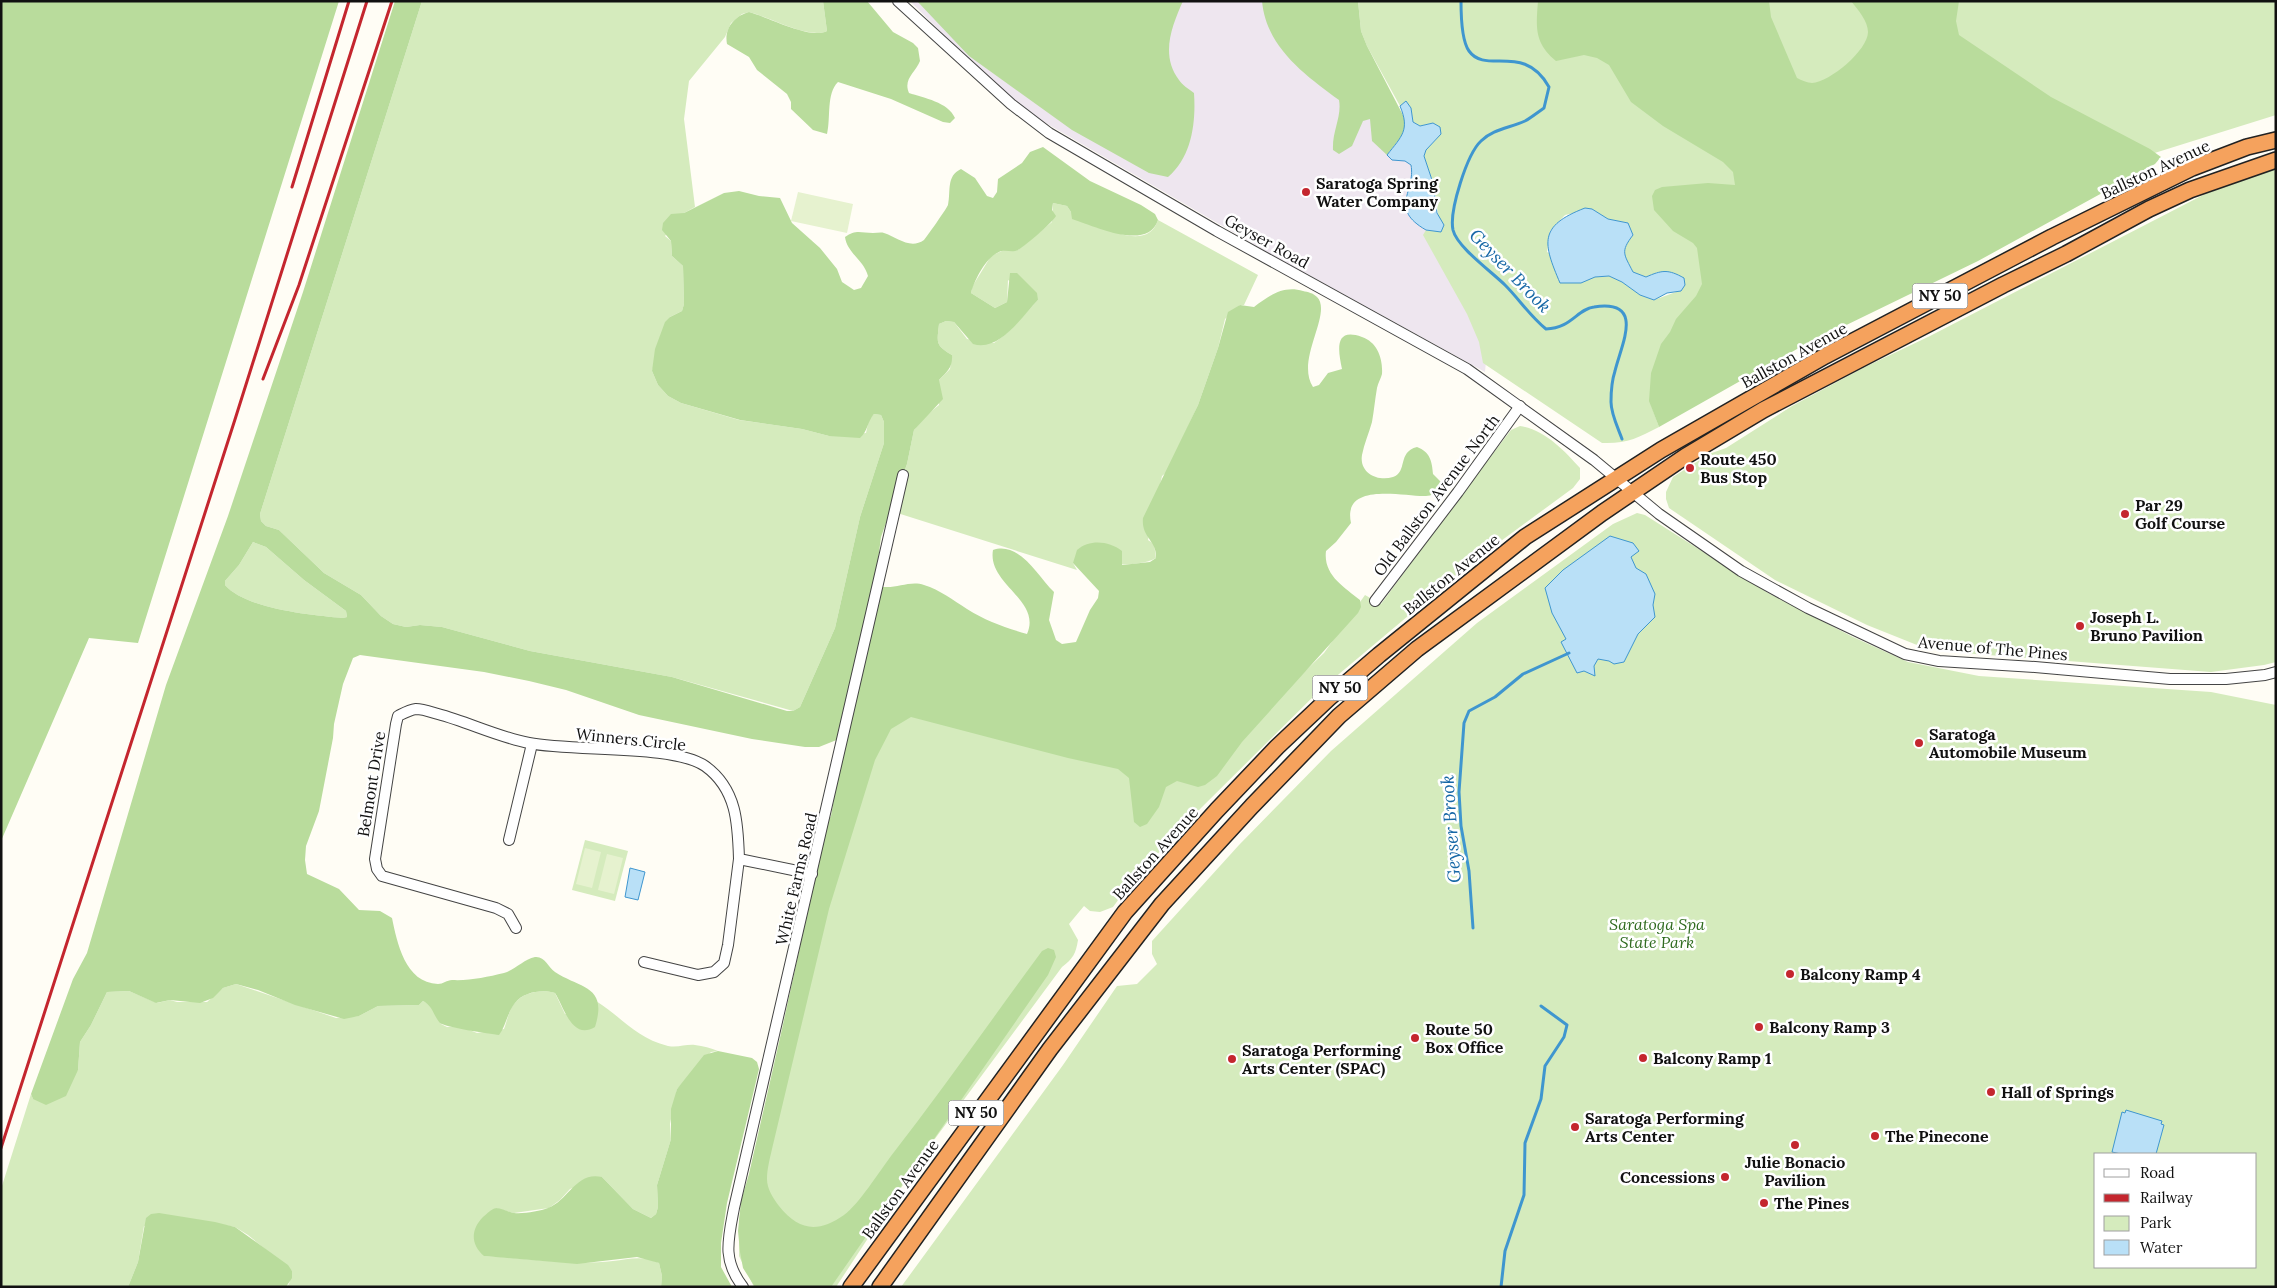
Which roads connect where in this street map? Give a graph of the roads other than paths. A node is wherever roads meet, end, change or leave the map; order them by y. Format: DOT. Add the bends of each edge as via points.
graph roads {
  1 [pos="898,1"];
  2 [pos="2276,140"];
  3 [pos="2276,160"];
  4 [pos="1520,406"];
  5 [pos="903,474"];
  6 [pos="1617,479"];
  7 [pos="1632,492"];
  8 [pos="1375,601"];
  9 [pos="2276,672"];
  10 [pos="409,710"];
  11 [pos="532,744"];
  12 [pos="509,840"];
  13 [pos="738,859"];
  14 [pos="812,874"];
  15 [pos="516,928"];
  16 [pos="644,962"];
  17 [pos="743,1287"];
  18 [pos="851,1287"];
  19 [pos="880,1287"];
  1 -- 4 [label="street, Geyser Road" via="1011,104 1048,133 1466,370"];
  2 -- 6 [label="highway, Ballston Avenue / NY 50" via="2192,168 2052,237 1825,356 1660,450"];
  3 -- 7 [label="highway, Ballston Avenue / NY 50" via="2190,190 2111,228 1763,410"];
  4 -- 6 [label="street, Geyser Road"];
  4 -- 8 [label="street, Old Ballston Avenue North"];
  5 -- 14 [label="street, White Farms Road"];
  6 -- 7 [label="street, Geyser Road"];
  6 -- 18 [label="highway, Ballston Avenue / NY 50" via="1524,537 1379,655 1277,747 1217,810 1125,912"];
  7 -- 9 [label="street, Avenue of The Pines" via="1741,571 1808,608 1905,654 1939,661 2170,679 2226,679"];
  7 -- 19 [label="highway, Ballston Avenue / NY 50" via="1417,649 1339,716 1252,806 1162,904 1050,1049"];
  10 -- 11 [label="street, Winners Circle" via="418,709 460,720"];
  10 -- 15 [label="street, Belmont Drive" via="398,716 396,724 375,859 378,869 382,876 496,908 508,914"];
  11 -- 12 [label="street"];
  11 -- 13 [label="street, Winners Circle" via="672,755 696,761 726,789 732,801"];
  13 -- 14 [label="street"];
  13 -- 16 [label="street, Winners Circle" via="724,963 714,972 698,975"];
  14 -- 17 [label="street, White Farms Road" via="730,1230 728,1249 733,1273"];
}
